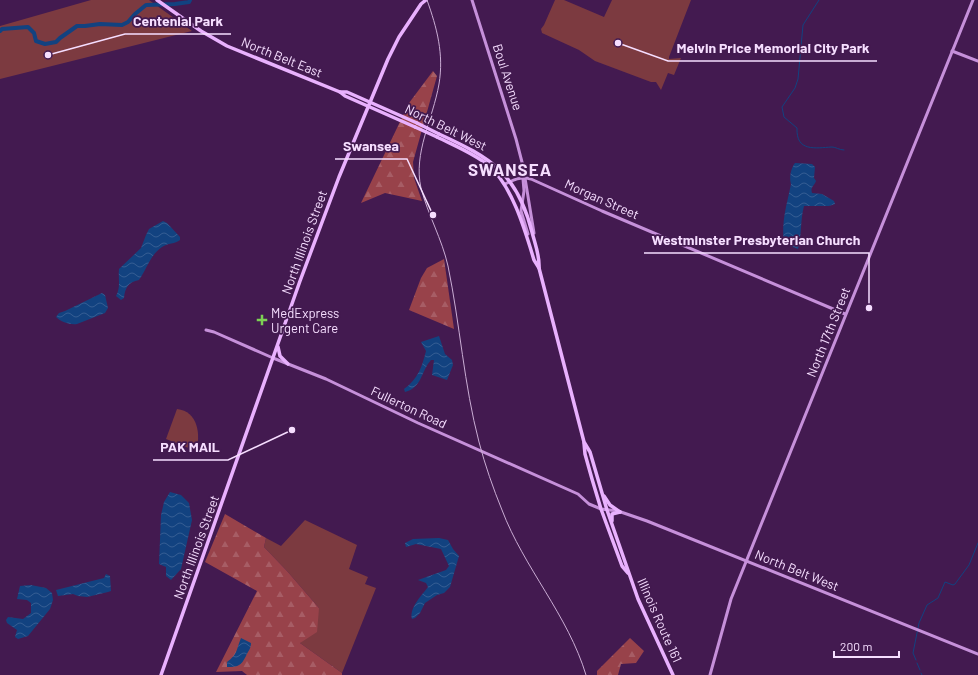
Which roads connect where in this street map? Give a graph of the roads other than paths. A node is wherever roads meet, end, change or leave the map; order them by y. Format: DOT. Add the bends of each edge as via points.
graph roads {
  1 [pos="157,0"];
  2 [pos="426,0"];
  3 [pos="472,0"];
  4 [pos="973,0"];
  5 [pos="421,2"];
  6 [pos="952,51"];
  7 [pos="978,62"];
  8 [pos="369,104"];
  9 [pos="438,136"];
  10 [pos="524,177"];
  11 [pos="534,180"];
  12 [pos="510,182"];
  13 [pos="505,184"];
  14 [pos="526,185"];
  15 [pos="522,202"];
  16 [pos="534,239"];
  17 [pos="529,245"];
  18 [pos="539,268"];
  19 [pos="846,314"];
  20 [pos="206,330"];
  21 [pos="278,344"];
  22 [pos="273,358"];
  23 [pos="288,364"];
  24 [pos="584,442"];
  25 [pos="601,492"];
  26 [pos="601,509"];
  27 [pos="607,510"];
  28 [pos="620,512"];
  29 [pos="612,526"];
  30 [pos="747,561"];
  31 [pos="629,574"];
  32 [pos="978,654"];
  33 [pos="161,675"];
  34 [pos="673,675"];
  35 [pos="710,675"];
  1 -- 8 [label="main road, North Belt East" via="227,46"];
  2 -- 5 [label="main road, North Illinois Street"];
  3 -- 10 [label="street, Boul Avenue" via="514,128"];
  4 -- 6 [label="street, North 17th Street"];
  5 -- 8 [label="main road, North Illinois Street" via="394,46"];
  6 -- 7 [label="street"];
  6 -- 19 [label="street, North 17th Street"];
  8 -- 9 [label="main road, North Belt West, bridge"];
  8 -- 21 [label="main road, North Illinois Street" via="327,207"];
  9 -- 12 [label="main road, North Belt West" via="469,147 482,155"];
  9 -- 13 [label="main road, North Belt West" via="480,158"];
  10 -- 11 [label="street, Morgan Street"];
  10 -- 12 [label="street"];
  10 -- 14 [label="street, Boul Avenue"];
  10 -- 15 [label="street, Boul Avenue"];
  11 -- 14 [label="street"];
  11 -- 19 [label="street, Morgan Street"];
  12 -- 13 [label="street"];
  12 -- 15 [label="main road, North Belt West"];
  13 -- 17 [label="main road, North Belt West"];
  14 -- 16 [label="street, Boul Avenue"];
  15 -- 16 [label="main road, North Belt West"];
  15 -- 17 [label="street, Boul Avenue" via="520,211 530,240"];
  16 -- 18 [label="main road, North Belt West"];
  17 -- 18 [label="main road, North Belt West"];
  18 -- 24 [label="main road, North Belt West"];
  19 -- 30 [label="street, North 17th Street"];
  20 -- 22 [label="street, Fullerton Road"];
  21 -- 22 [label="main road, North Illinois Street"];
  21 -- 23 [label="main road" via="280,356"];
  22 -- 23 [label="street, Fullerton Road"];
  22 -- 33 [label="main road, North Illinois Street"];
  23 -- 26 [label="street, Fullerton Road" via="578,494 589,504"];
  24 -- 25 [label="main road, North Belt West" via="590,452"];
  24 -- 26 [label="main road, North Belt West"];
  25 -- 27 [label="main road, North Belt West"];
  25 -- 28 [label="main road" via="610,505"];
  26 -- 27 [label="street, North Belt West"];
  26 -- 31 [label="main road, Illinois Route 161" via="622,566"];
  27 -- 28 [label="street, North Belt West"];
  27 -- 29 [label="main road, Illinois Route 161"];
  28 -- 29 [label="main road" via="611,516"];
  28 -- 30 [label="street, North Belt West"];
  29 -- 31 [label="main road, Illinois Route 161"];
  30 -- 32 [label="street, North Belt West"];
  30 -- 35 [label="street, North 17th Street" via="731,599"];
  31 -- 34 [label="main road, Illinois Route 161"];
}
